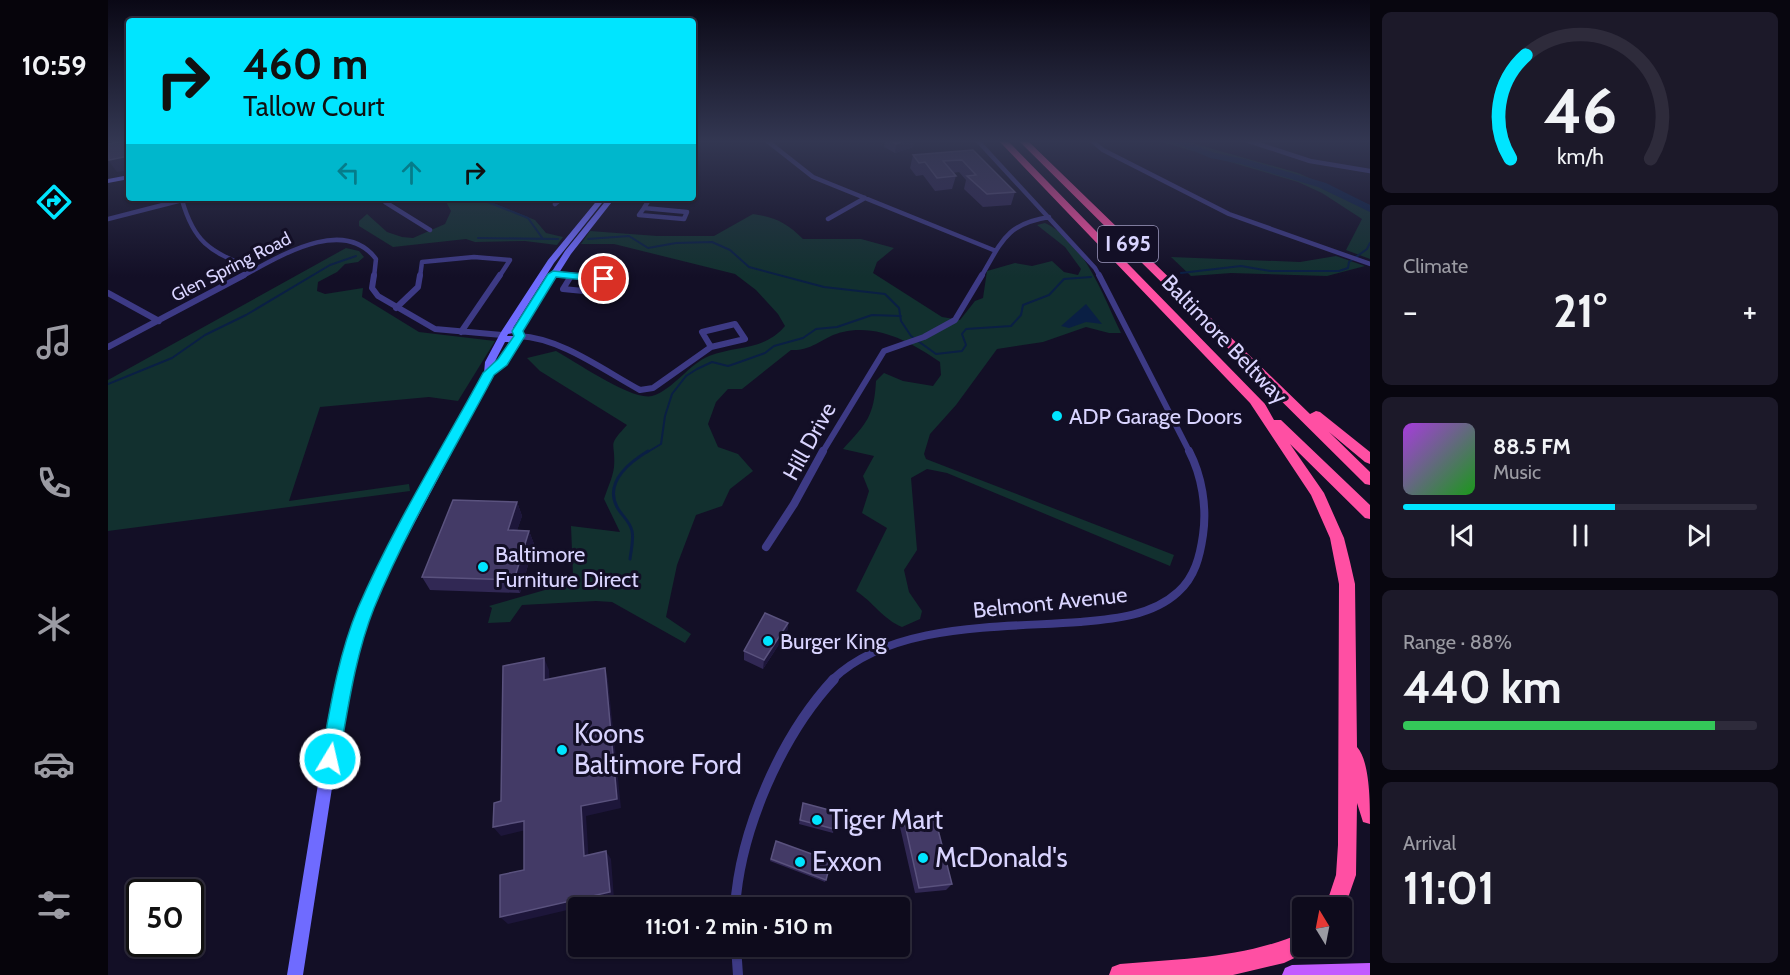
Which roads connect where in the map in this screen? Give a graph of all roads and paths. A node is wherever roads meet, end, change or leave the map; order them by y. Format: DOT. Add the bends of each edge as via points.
graph roads {
  1 [pos="834,186"];
  2 [pos="1020,186"];
  3 [pos="1046,186"];
  4 [pos="1069,186"];
  5 [pos="1173,186"];
  6 [pos="865,198"];
  7 [pos="178,201"];
  8 [pos="182,201"];
  9 [pos="385,201"];
  10 [pos="558,201"];
  11 [pos="600,201"];
  12 [pos="610,201"];
  13 [pos="648,201"];
  14 [pos="555,204"];
  15 [pos="643,208"];
  16 [pos="1049,217"];
  17 [pos="108,219"];
  18 [pos="828,219"];
  19 [pos="430,230"];
  20 [pos="996,250"];
  21 [pos="1370,264"];
  22 [pos="254,270"];
  23 [pos="553,274"];
  24 [pos="571,276"];
  25 [pos="108,292"];
  26 [pos="396,308"];
  27 [pos="159,321"];
  28 [pos="461,332"];
  29 [pos="504,335"];
  30 [pos="517,335"];
  31 [pos="108,347"];
  32 [pos="711,347"];
  33 [pos="1234,347"];
  34 [pos="489,373"];
  35 [pos="1256,403"];
  36 [pos="1370,459"];
  37 [pos="1370,480"];
  38 [pos="1370,514"];
  39 [pos="766,547"];
  40 [pos="1348,735"];
  41 [pos="1370,815"];
  42 [pos="736,897"];
  43 [pos="1339,897"];
  44 [pos="1292,950"];
  45 [pos="737,957"];
  46 [pos="1370,973"];
  47 [pos="295,975"];
  48 [pos="738,975"];
  49 [pos="1119,975"];
  50 [pos="1292,975"];
  1 -- 6 [label="street"];
  2 -- 16 [label="street, Belmont Avenue"];
  3 -- 35 [label="highway, Baltimore Beltway / I 695"];
  4 -- 33 [label="highway, Baltimore Beltway / I 695"];
  5 -- 21 [label="street" via="1229,214"];
  6 -- 18 [label="street"];
  6 -- 20 [label="street"];
  7 -- 17 [label="street"];
  8 -- 22 [label="street" via="195,233"];
  9 -- 19 [label="street"];
  10 -- 14 [label="street"];
  11 -- 29 [label="main road" via="562,246"];
  12 -- 23 [label="main road"];
  13 -- 15 [label="street"];
  15 -- 15 [label="street" via="639,215 684,219 687,212"];
  16 -- 20 [label="street" via="1017,224"];
  16 -- 42 [label="street, Belmont Avenue" via="1084,254 1104,283 1196,462 1205,510 1203,543 1193,577 1169,601 1138,614 940,634 889,645 846,668 813,703 757,808 738,871"];
  20 -- 39 [label="street, Hill Drive" via="955,320 884,351"];
  22 -- 26 [label="street, Glen Spring Road" via="311,244 354,243 373,254 376,264 372,288"];
  22 -- 27 [label="street, Glen Spring Road"];
  23 -- 24 [label="street"];
  23 -- 30 [label="main road"];
  24 -- 24 [label="street" via="611,279 621,280 614,294 563,289"];
  25 -- 27 [label="street"];
  26 -- 28 [label="street, Glen Spring Road" via="435,329"];
  26 -- 28 [label="street" via="418,287 422,262 474,257 510,260"];
  27 -- 31 [label="street, Glen Spring Road"];
  28 -- 29 [label="street, Glen Spring Road"];
  29 -- 30 [label="main road"];
  29 -- 34 [label="main road" via="489,362"];
  30 -- 32 [label="street" via="537,337 560,347 640,390 653,388"];
  30 -- 34 [label="main road" via="502,362"];
  32 -- 32 [label="street" via="723,344 745,339 735,324 702,332"];
  33 -- 36 [label="highway"];
  33 -- 37 [label="highway, Baltimore Beltway / I 695"];
  34 -- 47 [label="main road" via="386,566 355,640 336,717"];
  35 -- 38 [label="highway, Baltimore Beltway / I 695"];
  35 -- 40 [label="highway" via="1317,493 1337,537 1347,584"];
  40 -- 41 [label="highway"];
  40 -- 43 [label="highway" via="1346,875"];
  44 -- 49 [label="highway" via="1259,960"];
  45 -- 48 [label="street"];
  46 -- 50 [label="main road"];
}
